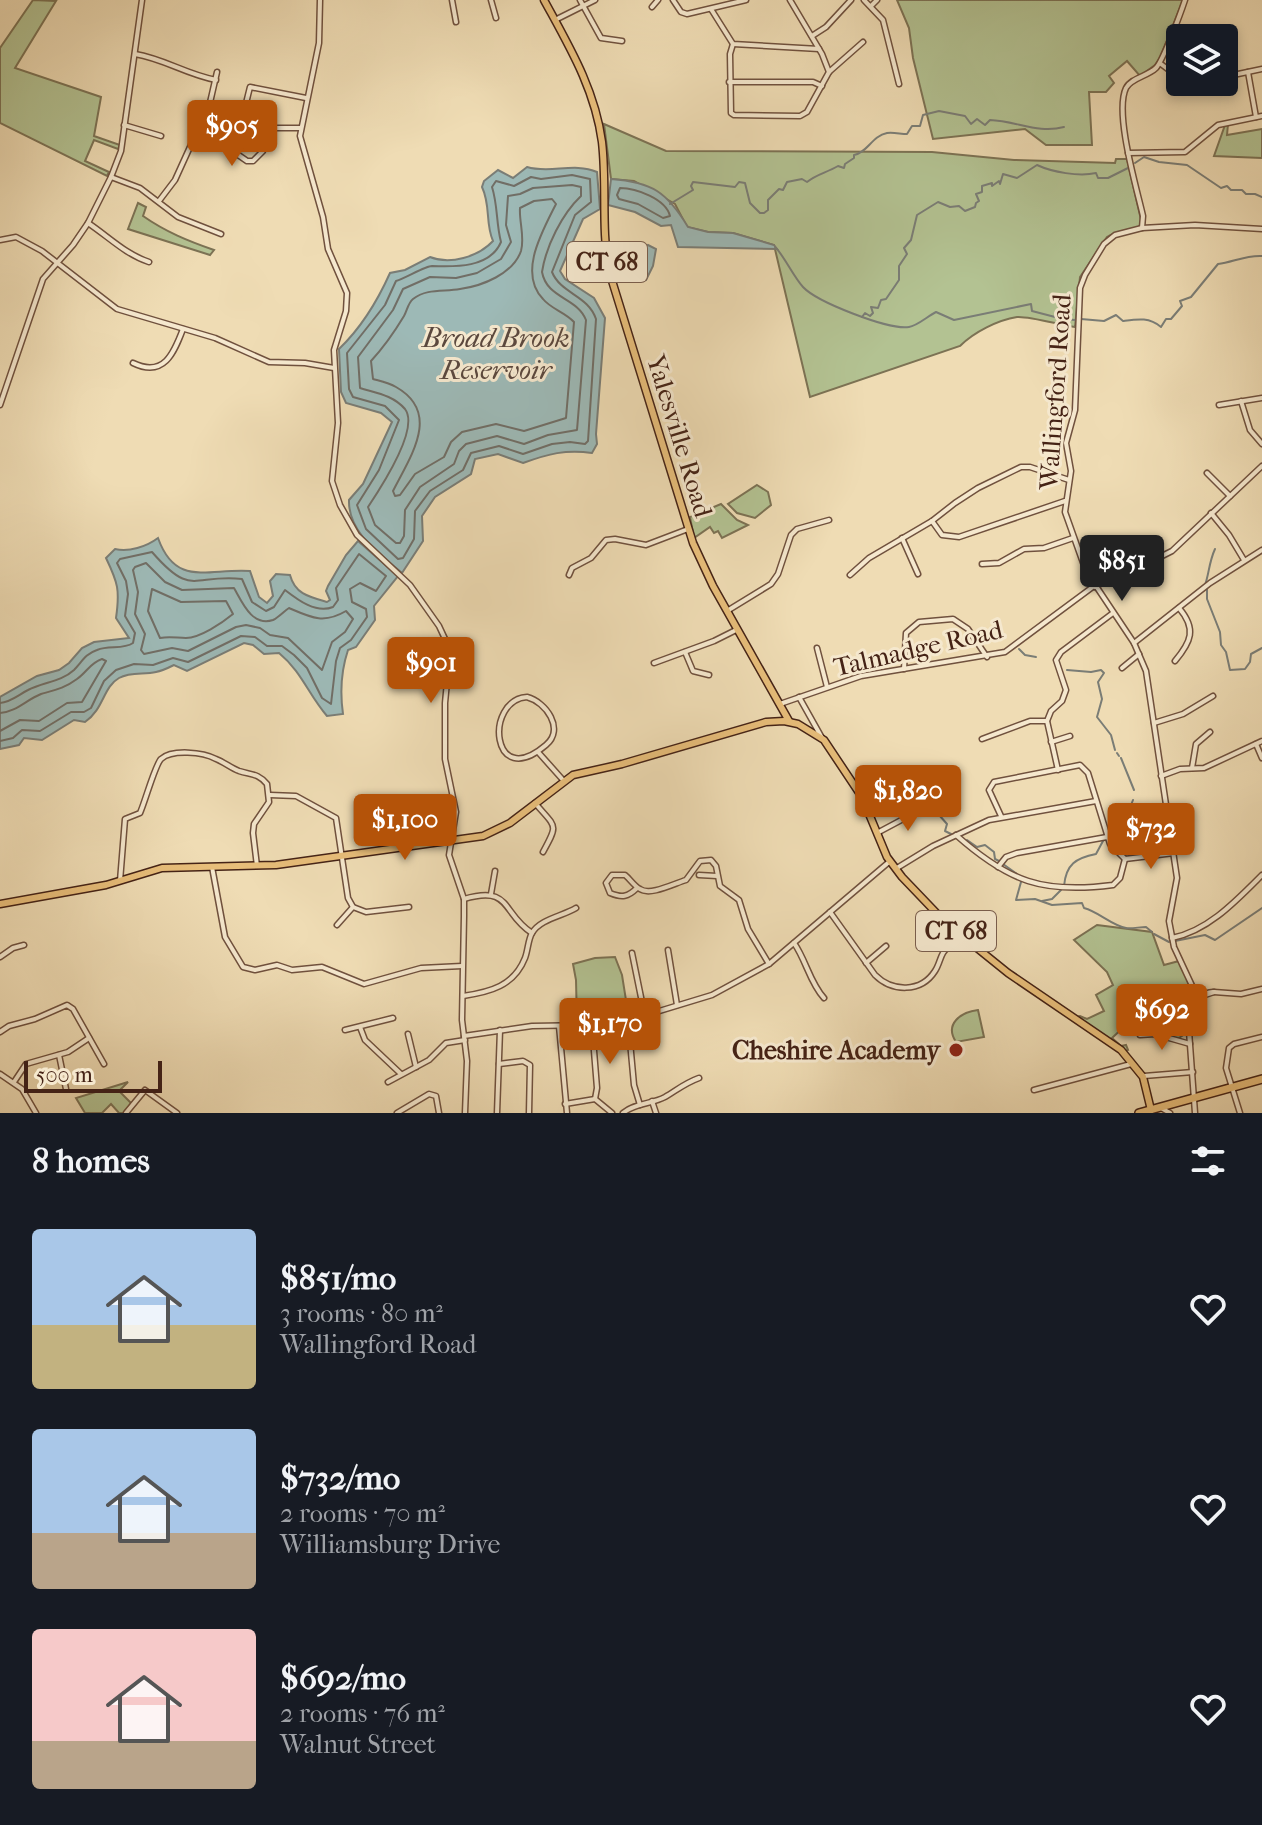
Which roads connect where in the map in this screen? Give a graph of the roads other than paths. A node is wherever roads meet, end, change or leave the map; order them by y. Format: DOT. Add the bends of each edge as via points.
graph roads {
  1 [pos="142,0"];
  2 [pos="320,0"];
  3 [pos="452,0"];
  4 [pos="491,0"];
  5 [pos="544,0"];
  6 [pos="580,0"];
  7 [pos="595,0"];
  8 [pos="658,0"];
  9 [pos="673,0"];
  10 [pos="746,0"];
  11 [pos="790,0"];
  12 [pos="851,0"];
  13 [pos="864,0"];
  14 [pos="877,0"];
  15 [pos="1185,0"];
  16 [pos="583,6"];
  17 [pos="871,6"];
  18 [pos="652,7"];
  19 [pos="711,9"];
  20 [pos="496,18"];
  21 [pos="555,20"];
  22 [pos="456,22"];
  23 [pos="812,36"];
  24 [pos="622,41"];
  25 [pos="863,42"];
  26 [pos="733,44"];
  27 [pos="819,49"];
  28 [pos="134,54"];
  29 [pos="1160,63"];
  30 [pos="1166,67"];
  31 [pos="1262,69"];
  32 [pos="217,72"];
  33 [pos="829,72"];
  34 [pos="1248,72"];
  35 [pos="1238,74"];
  36 [pos="216,80"];
  37 [pos="729,82"];
  38 [pos="899,84"];
  39 [pos="822,86"];
  40 [pos="306,98"];
  41 [pos="1259,116"];
  42 [pos="124,125"];
  43 [pos="300,128"];
  44 [pos="161,136"];
  45 [pos="1128,153"];
  46 [pos="111,177"];
  47 [pos="159,201"];
  48 [pos="88,223"];
  49 [pos="1142,228"];
  50 [pos="1262,229"];
  51 [pos="221,234"];
  52 [pos="0,240"];
  53 [pos="58,262"];
  54 [pos="149,262"];
  55 [pos="183,329"];
  56 [pos="133,363"];
  57 [pos="334,368"];
  58 [pos="1262,398"];
  59 [pos="1241,401"];
  60 [pos="0,405"];
  61 [pos="1219,405"];
  62 [pos="1262,444"];
  63 [pos="1262,466"];
  64 [pos="1207,473"];
  65 [pos="1070,480"];
  66 [pos="1230,496"];
  67 [pos="1065,501"];
  68 [pos="1211,513"];
  69 [pos="829,520"];
  70 [pos="932,521"];
  71 [pos="688,529"];
  72 [pos="902,538"];
  73 [pos="1073,538"];
  74 [pos="1262,550"];
  75 [pos="1244,560"];
  76 [pos="982,564"];
  77 [pos="918,574"];
  78 [pos="569,575"];
  79 [pos="850,575"];
  80 [pos="1094,586"];
  81 [pos="1179,608"];
  82 [pos="727,611"];
  83 [pos="1113,613"];
  84 [pos="737,629"];
  85 [pos="1134,643"];
  86 [pos="817,648"];
  87 [pos="685,651"];
  88 [pos="1139,654"];
  89 [pos="987,657"];
  90 [pos="1175,661"];
  91 [pos="654,663"];
  92 [pos="1122,668"];
  93 [pos="904,669"];
  94 [pos="709,675"];
  95 [pos="827,687"];
  96 [pos="1213,696"];
  97 [pos="799,697"];
  98 [pos="780,704"];
  99 [pos="786,721"];
  100 [pos="1047,721"];
  101 [pos="1154,723"];
  102 [pos="1210,732"];
  103 [pos="1070,736"];
  104 [pos="822,738"];
  105 [pos="982,739"];
  106 [pos="1262,741"];
  107 [pos="1051,742"];
  108 [pos="1256,744"];
  109 [pos="538,751"];
  110 [pos="1262,758"];
  111 [pos="1192,768"];
  112 [pos="1058,770"];
  113 [pos="1161,776"];
  114 [pos="563,780"];
  115 [pos="270,795"];
  116 [pos="1096,801"];
  117 [pos="535,803"];
  118 [pos="922,809"];
  119 [pos="1001,816"];
  120 [pos="877,833"];
  121 [pos="956,835"];
  122 [pos="1107,837"];
  123 [pos="450,841"];
  124 [pos="543,852"];
  125 [pos="1174,853"];
  126 [pos="341,856"];
  127 [pos="1125,859"];
  128 [pos="889,862"];
  129 [pos="257,866"];
  130 [pos="212,867"];
  131 [pos="998,867"];
  132 [pos="895,869"];
  133 [pos="495,871"];
  134 [pos="699,875"];
  135 [pos="1262,875"];
  136 [pos="717,876"];
  137 [pos="120,882"];
  138 [pos="637,888"];
  139 [pos="491,894"];
  140 [pos="464,899"];
  141 [pos="0,904"];
  142 [pos="353,907"];
  143 [pos="409,907"];
  144 [pos="576,908"];
  145 [pos="830,912"];
  146 [pos="337,925"];
  147 [pos="532,933"];
  148 [pos="961,935"];
  149 [pos="1172,938"];
  150 [pos="794,943"];
  151 [pos="24,945"];
  152 [pos="886,946"];
  153 [pos="668,950"];
  154 [pos="632,953"];
  155 [pos="0,957"];
  156 [pos="866,963"];
  157 [pos="769,964"];
  158 [pos="462,966"];
  159 [pos="1262,989"];
  160 [pos="1195,995"];
  161 [pos="463,996"];
  162 [pos="824,998"];
  163 [pos="677,1005"];
  164 [pos="645,1017"];
  165 [pos="393,1018"];
  166 [pos="628,1020"];
  167 [pos="592,1025"];
  168 [pos="559,1026"];
  169 [pos="360,1027"];
  170 [pos="345,1030"];
  171 [pos="500,1030"];
  172 [pos="0,1032"];
  173 [pos="408,1034"];
  174 [pos="1140,1035"];
  175 [pos="1262,1037"];
  176 [pos="89,1038"];
  177 [pos="464,1038"];
  178 [pos="1190,1044"];
  179 [pos="59,1055"];
  180 [pos="1133,1062"];
  181 [pos="104,1064"];
  182 [pos="499,1064"];
  183 [pos="416,1067"];
  184 [pos="1192,1070"];
  185 [pos="0,1074"];
  186 [pos="401,1074"];
  187 [pos="1143,1077"];
  188 [pos="699,1078"];
  189 [pos="1262,1079"];
  190 [pos="14,1082"];
  191 [pos="388,1082"];
  192 [pos="1232,1088"];
  193 [pos="66,1089"];
  194 [pos="1034,1090"];
  195 [pos="595,1099"];
  196 [pos="1194,1099"];
  197 [pos="652,1101"];
  198 [pos="565,1104"];
  199 [pos="640,1105"];
  200 [pos="1161,1108"];
  201 [pos="1151,1110"];
  202 [pos="36,1113"];
  203 [pos="126,1113"];
  204 [pos="177,1113"];
  205 [pos="397,1113"];
  206 [pos="439,1113"];
  207 [pos="465,1113"];
  208 [pos="497,1113"];
  209 [pos="529,1113"];
  210 [pos="567,1113"];
  211 [pos="612,1113"];
  212 [pos="623,1113"];
  213 [pos="656,1113"];
  214 [pos="1139,1113"];
  215 [pos="1170,1113"];
  216 [pos="1195,1113"];
  217 [pos="1240,1113"];
  1 -- 28 [label="street"];
  2 -- 40 [label="street" via="319,43"];
  3 -- 22 [label="street"];
  4 -- 20 [label="street"];
  5 -- 21 [label="main road, CT 68"];
  6 -- 16 [label="street"];
  7 -- 16 [label="street"];
  8 -- 18 [label="street"];
  9 -- 19 [label="street" via="687,14"];
  10 -- 19 [label="street"];
  11 -- 23 [label="street"];
  12 -- 23 [label="street"];
  13 -- 17 [label="street"];
  14 -- 17 [label="street"];
  15 -- 29 [label="street"];
  16 -- 21 [label="street"];
  16 -- 24 [label="street" via="601,38"];
  17 -- 38 [label="street" via="885,26"];
  19 -- 26 [label="street"];
  21 -- 71 [label="main road, Yalesville Road / CT 68" via="591,93 604,161 604,241 611,280"];
  23 -- 27 [label="street"];
  25 -- 33 [label="street"];
  26 -- 27 [label="street"];
  26 -- 37 [label="street"];
  27 -- 33 [label="street"];
  28 -- 36 [label="street"];
  28 -- 42 [label="street"];
  29 -- 30 [label="street"];
  29 -- 45 [label="street" via="1126,88"];
  31 -- 34 [label="street"];
  32 -- 36 [label="street"];
  33 -- 39 [label="street"];
  34 -- 35 [label="street"];
  34 -- 41 [label="street"];
  36 -- 47 [label="street" via="206,120"];
  37 -- 39 [label="street"];
  37 -- 39 [label="street" via="728,109 734,115 804,115"];
  40 -- 43 [label="street"];
  40 -- 43 [label="street" via="250,87 234,152 253,161 272,128"];
  41 -- 45 [label="street" via="1218,125 1185,152"];
  42 -- 44 [label="street"];
  42 -- 46 [label="street"];
  43 -- 57 [label="street" via="328,249 347,293"];
  45 -- 49 [label="street"];
  46 -- 47 [label="street"];
  46 -- 48 [label="street"];
  47 -- 51 [label="street" via="178,217"];
  48 -- 53 [label="street"];
  48 -- 54 [label="street" via="126,253"];
  49 -- 50 [label="street, Wallingford Road"];
  49 -- 65 [label="street, Wallingford Road" via="1106,240 1081,284 1075,410 1066,443"];
  52 -- 53 [label="street" via="16,237"];
  53 -- 55 [label="street" via="117,309"];
  53 -- 60 [label="street" via="42,282"];
  55 -- 56 [label="street" via="163,364"];
  55 -- 57 [label="street" via="269,362"];
  57 -- 123 [label="street" via="338,434 332,473 337,497 357,535 413,589 447,645 445,752 456,812"];
  58 -- 59 [label="street"];
  59 -- 61 [label="street"];
  59 -- 62 [label="street" via="1250,430"];
  63 -- 66 [label="street, Talmadge Road"];
  64 -- 66 [label="street"];
  65 -- 67 [label="street, Wallingford Road"];
  65 -- 70 [label="street" via="1021,467 978,488"];
  66 -- 68 [label="street, Talmadge Road"];
  67 -- 70 [label="street" via="959,537 942,535"];
  67 -- 73 [label="street, Wallingford Road"];
  68 -- 75 [label="street"];
  68 -- 80 [label="street, Talmadge Road" via="1172,551"];
  69 -- 82 [label="street" via="797,529 771,584"];
  70 -- 72 [label="street"];
  71 -- 78 [label="street" via="646,545 606,540"];
  71 -- 82 [label="main road, Yalesville Road / CT 68"];
  72 -- 77 [label="street"];
  72 -- 79 [label="street"];
  73 -- 76 [label="street"];
  73 -- 80 [label="street, Wallingford Road"];
  74 -- 75 [label="street"];
  75 -- 81 [label="street"];
  80 -- 83 [label="street, Wallingford Road"];
  80 -- 89 [label="street, Talmadge Road" via="1016,646"];
  81 -- 85 [label="street"];
  81 -- 90 [label="street" via="1192,634"];
  82 -- 84 [label="main road, Yalesville Road / CT 68"];
  83 -- 85 [label="street, Wallingford Road"];
  83 -- 100 [label="street" via="1056,660 1066,690"];
  84 -- 87 [label="street"];
  84 -- 98 [label="main road, Yalesville Road / CT 68"];
  85 -- 88 [label="street, Wallingford Road"];
  86 -- 95 [label="street"];
  87 -- 91 [label="street"];
  87 -- 94 [label="street" via="693,671"];
  88 -- 92 [label="street"];
  88 -- 101 [label="street, Wallingford Road"];
  89 -- 93 [label="street, Talmadge Road"];
  89 -- 93 [label="street" via="968,629 945,618 919,622 906,633"];
  93 -- 95 [label="street, Talmadge Road"];
  95 -- 97 [label="street, Talmadge Road"];
  96 -- 101 [label="street"];
  97 -- 98 [label="street, Talmadge Road"];
  97 -- 104 [label="street"];
  98 -- 99 [label="main road, Yalesville Road / CT 68"];
  99 -- 104 [label="main road, CT 68"];
  99 -- 114 [label="main road"];
  100 -- 105 [label="street" via="1030,721"];
  100 -- 107 [label="street"];
  101 -- 113 [label="street, Wallingford Road"];
  102 -- 111 [label="street" via="1196,744"];
  103 -- 107 [label="street"];
  104 -- 120 [label="main road, CT 68" via="864,799"];
  106 -- 108 [label="street"];
  107 -- 112 [label="street"];
  108 -- 110 [label="street"];
  108 -- 111 [label="street" via="1204,768"];
  109 -- 109 [label="street" via="552,738 554,723 535,699 516,698 503,712 504,752 519,760"];
  109 -- 114 [label="street"];
  111 -- 113 [label="street"];
  112 -- 116 [label="street" via="1083,767"];
  112 -- 119 [label="street" via="994,782 989,790"];
  113 -- 125 [label="street, Wallingford Road"];
  114 -- 117 [label="main road"];
  115 -- 126 [label="street" via="296,796 333,815"];
  115 -- 129 [label="street" via="254,824"];
  115 -- 137 [label="street" via="263,778 213,757 163,757 140,813 125,819"];
  116 -- 119 [label="street"];
  116 -- 122 [label="street"];
  117 -- 123 [label="main road" via="493,832"];
  117 -- 124 [label="street" via="555,834"];
  118 -- 120 [label="street"];
  119 -- 121 [label="street"];
  120 -- 128 [label="main road, CT 68"];
  121 -- 131 [label="street"];
  121 -- 132 [label="street"];
  122 -- 127 [label="street"];
  122 -- 131 [label="street" via="1014,853"];
  123 -- 126 [label="main road"];
  123 -- 140 [label="street" via="449,855"];
  125 -- 127 [label="street"];
  125 -- 149 [label="street, Wallingford Road"];
  126 -- 129 [label="main road"];
  126 -- 142 [label="street"];
  127 -- 131 [label="street" via="1113,885 1067,889 1037,885"];
  128 -- 132 [label="main road, CT 68"];
  128 -- 145 [label="street"];
  129 -- 130 [label="main road"];
  130 -- 137 [label="main road" via="162,868"];
  130 -- 158 [label="street" via="225,937 243,967 322,967 364,984 421,968"];
  132 -- 148 [label="main road, CT 68"];
  133 -- 139 [label="street"];
  134 -- 136 [label="street"];
  135 -- 149 [label="street" via="1198,929"];
  136 -- 138 [label="street" via="714,863 706,859 686,880 653,892"];
  136 -- 157 [label="street" via="720,886 739,900 748,929"];
  137 -- 141 [label="main road"];
  138 -- 138 [label="street" via="625,875 612,875 606,883 608,891 621,897"];
  139 -- 140 [label="street"];
  139 -- 147 [label="street"];
  140 -- 158 [label="street"];
  142 -- 143 [label="street" via="366,912"];
  142 -- 146 [label="street"];
  144 -- 147 [label="street"];
  145 -- 150 [label="street"];
  145 -- 156 [label="street"];
  147 -- 161 [label="street" via="512,978 492,991"];
  148 -- 156 [label="street" via="945,950 930,978 915,987 888,985"];
  148 -- 180 [label="main road, CT 68"];
  149 -- 160 [label="street, Wallingford Road"];
  150 -- 157 [label="street"];
  150 -- 162 [label="street"];
  151 -- 155 [label="street"];
  152 -- 156 [label="street"];
  153 -- 163 [label="street"];
  154 -- 164 [label="street"];
  157 -- 163 [label="street" via="712,995"];
  158 -- 161 [label="street"];
  159 -- 160 [label="street"];
  160 -- 178 [label="street, Wallingford Road"];
  161 -- 177 [label="street"];
  163 -- 164 [label="street"];
  164 -- 166 [label="street"];
  165 -- 169 [label="street"];
  166 -- 167 [label="street"];
  166 -- 199 [label="street"];
  167 -- 168 [label="street"];
  167 -- 195 [label="street"];
  168 -- 171 [label="street"];
  168 -- 198 [label="street"];
  169 -- 170 [label="street"];
  169 -- 186 [label="street" via="365,1040"];
  171 -- 177 [label="street"];
  171 -- 182 [label="street"];
  172 -- 176 [label="street" via="67,1005"];
  173 -- 183 [label="street"];
  174 -- 178 [label="street"];
  175 -- 192 [label="street" via="1229,1048 1226,1068"];
  176 -- 179 [label="street"];
  176 -- 181 [label="street"];
  177 -- 183 [label="street" via="446,1043"];
  177 -- 207 [label="street"];
  178 -- 184 [label="street, Wallingford Road"];
  179 -- 190 [label="street" via="26,1064"];
  179 -- 193 [label="street"];
  180 -- 187 [label="main road, CT 68"];
  180 -- 194 [label="street"];
  182 -- 208 [label="street"];
  182 -- 209 [label="street" via="530,1065"];
  183 -- 186 [label="street"];
  184 -- 187 [label="street"];
  184 -- 196 [label="street, Wallingford Road"];
  185 -- 190 [label="street"];
  186 -- 191 [label="street"];
  187 -- 201 [label="main road, CT 68"];
  188 -- 197 [label="street"];
  189 -- 192 [label="highway"];
  190 -- 202 [label="street"];
  192 -- 196 [label="highway"];
  192 -- 217 [label="street"];
  195 -- 198 [label="street"];
  195 -- 211 [label="street"];
  196 -- 200 [label="highway"];
  196 -- 216 [label="street, Wallingford Road"];
  197 -- 199 [label="street"];
  197 -- 213 [label="street"];
  198 -- 210 [label="street"];
  199 -- 212 [label="street"];
  200 -- 201 [label="highway"];
  200 -- 215 [label="street"];
  201 -- 214 [label="highway"];
  203 -- 204 [label="street" via="145,1090"];
  205 -- 206 [label="street" via="429,1094 436,1096"];
}
